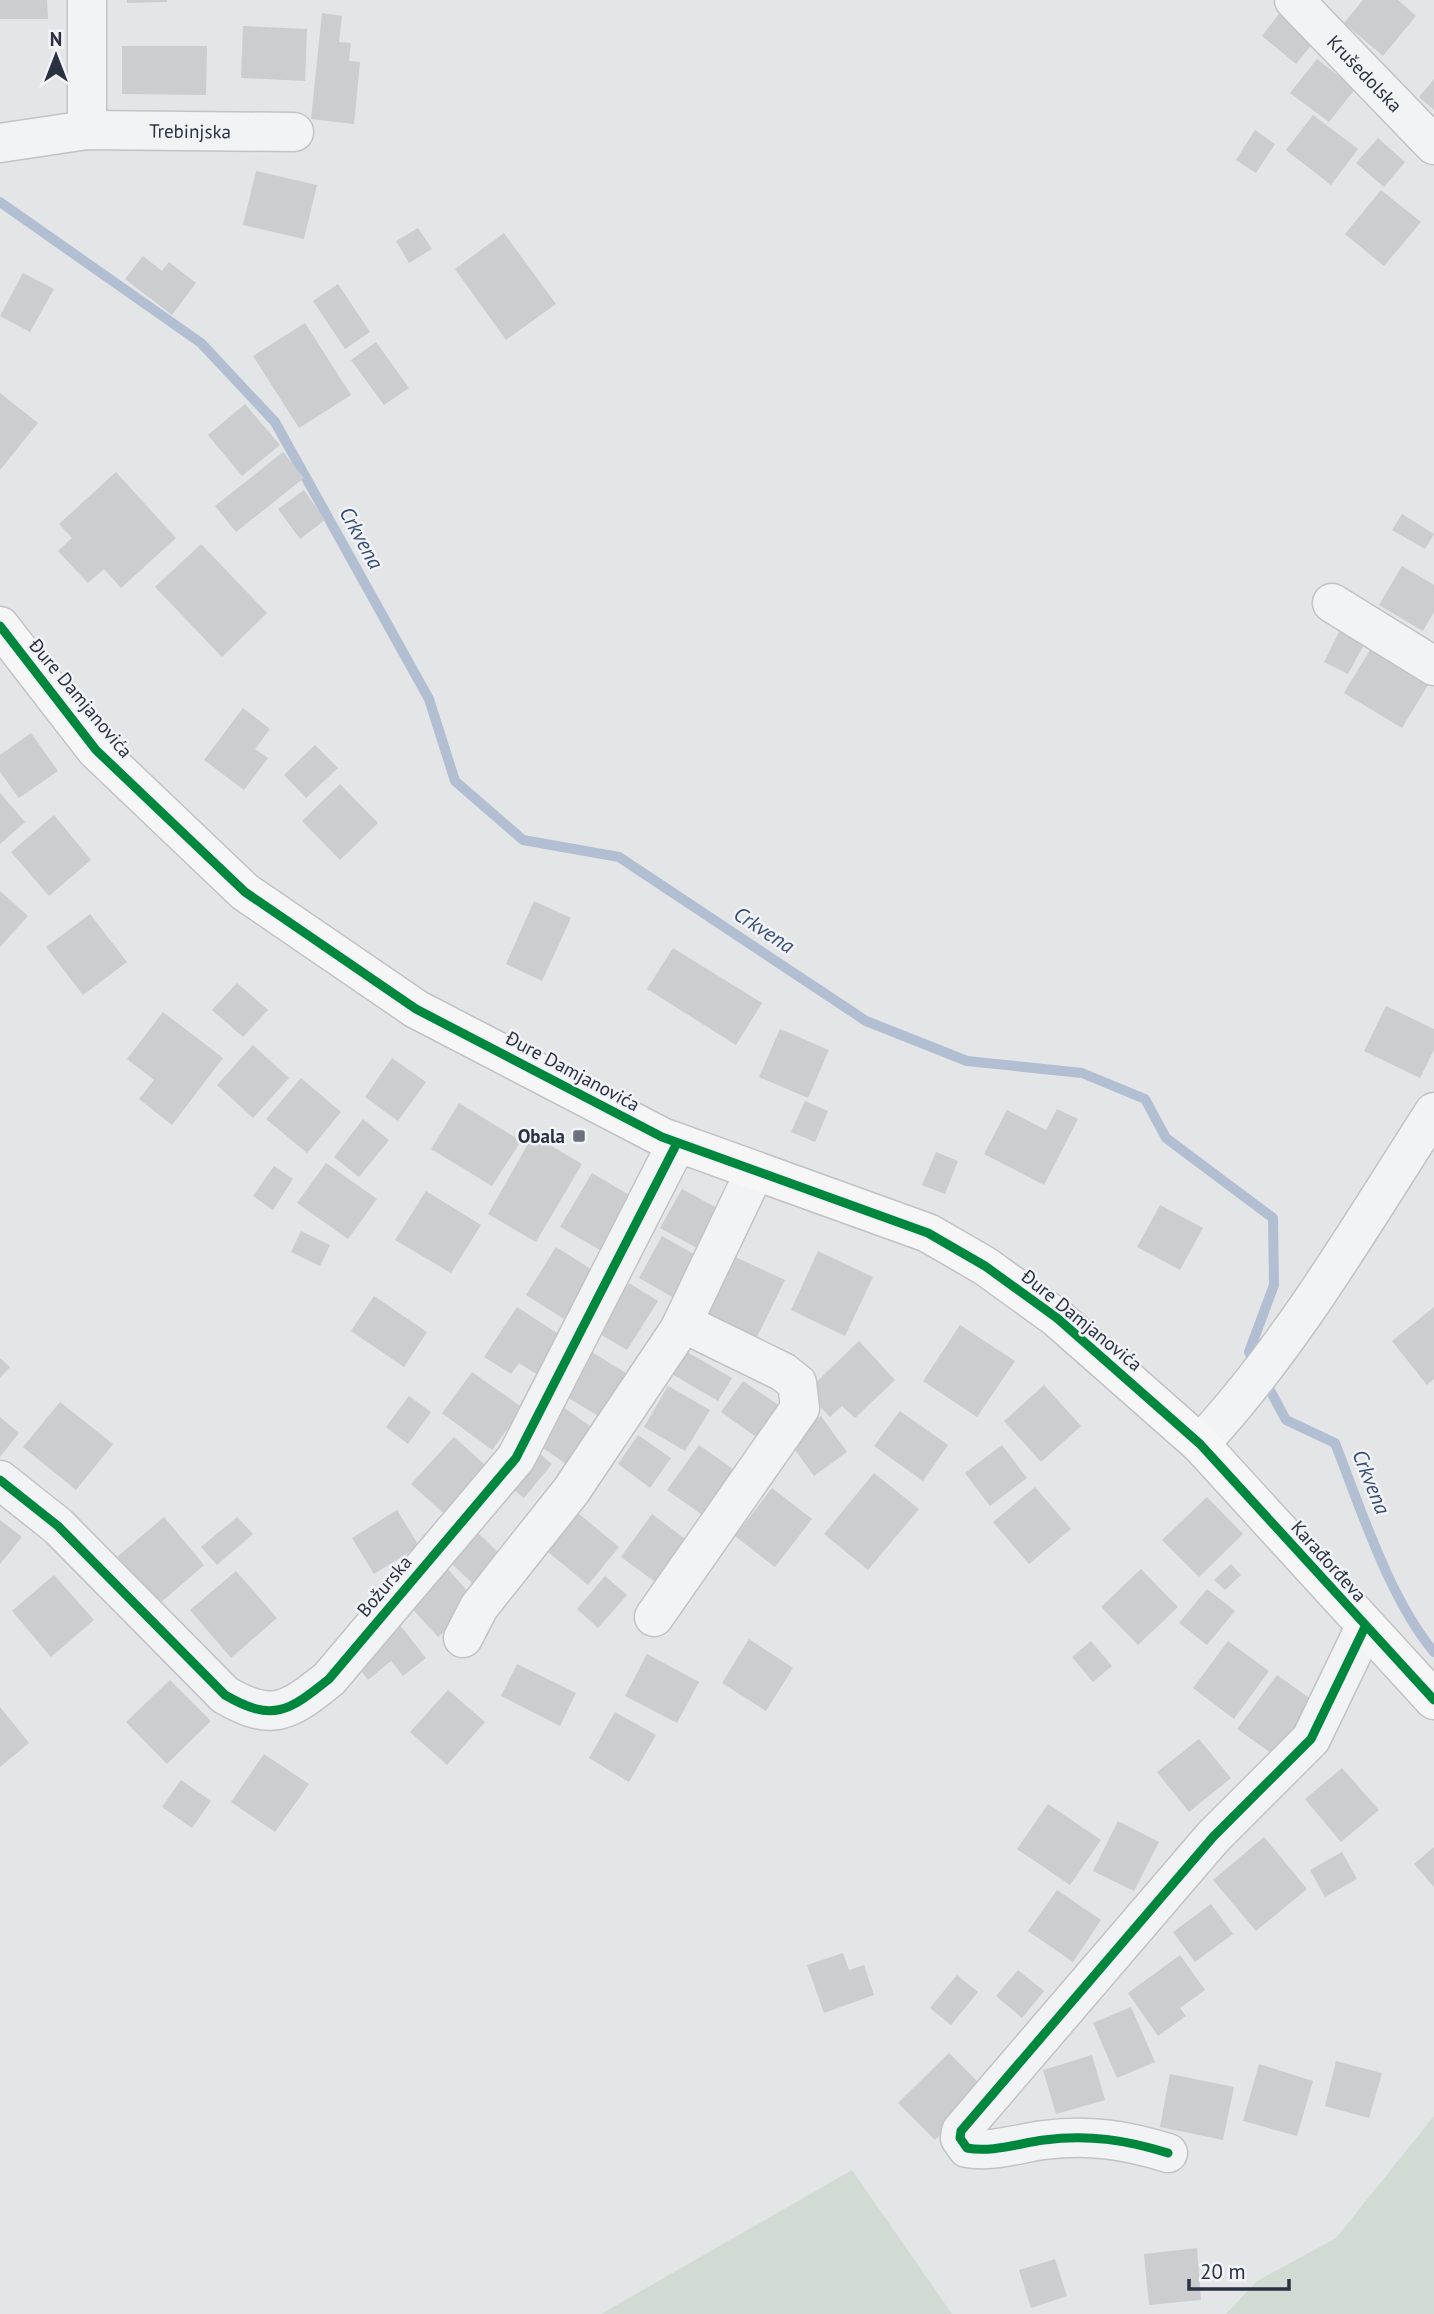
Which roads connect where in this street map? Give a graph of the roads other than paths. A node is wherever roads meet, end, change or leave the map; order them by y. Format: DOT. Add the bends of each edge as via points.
graph roads {
  1 [pos="87,0"];
  2 [pos="1294,0"];
  3 [pos="87,131"];
  4 [pos="294,132"];
  5 [pos="0,143"];
  6 [pos="1434,145"];
  7 [pos="1332,603"];
  8 [pos="0,626"];
  9 [pos="1434,666"];
  10 [pos="1434,1112"];
  11 [pos="677,1143"];
  12 [pos="755,1171"];
  13 [pos="683,1322"];
  14 [pos="1200,1444"];
  15 [pos="0,1480"];
  16 [pos="654,1617"];
  17 [pos="1365,1626"];
  18 [pos="463,1638"];
  19 [pos="1434,1700"];
  20 [pos="1168,2153"];
  1 -- 3 [label="street"];
  2 -- 6 [label="street, Krušedolska"];
  3 -- 4 [label="street, Trebinjska"];
  3 -- 5 [label="street, Trebinjska"];
  7 -- 9 [label="street"];
  8 -- 11 [label="main road, Đure Damjanovića" via="96,750 245,892 416,1009"];
  10 -- 14 [label="street" via="1299,1320 1238,1403"];
  11 -- 12 [label="main road, Đure Damjanovića"];
  11 -- 15 [label="street, Božurska" via="516,1458 329,1679 296,1706 266,1712 225,1695 58,1526"];
  12 -- 13 [label="street"];
  12 -- 14 [label="main road, Đure Damjanovića" via="928,1233 985,1266 1057,1318"];
  13 -- 16 [label="street" via="790,1377 801,1392 800,1408"];
  13 -- 18 [label="street" via="571,1491 479,1607"];
  14 -- 17 [label="main road, Karađorđeva"];
  17 -- 19 [label="main road, Karađorđeva"];
  17 -- 20 [label="street" via="1311,1739 1213,1837 1000,2083 960,2138 967,2148 980,2149 1098,2137"];
}
